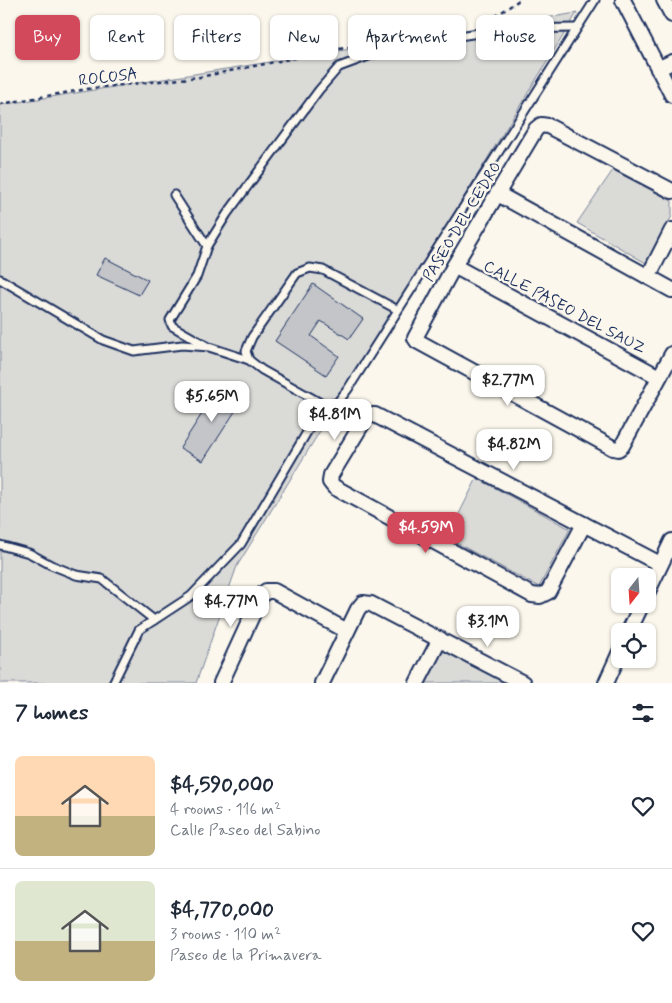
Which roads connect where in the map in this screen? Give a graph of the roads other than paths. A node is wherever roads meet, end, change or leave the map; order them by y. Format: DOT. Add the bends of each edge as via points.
graph roads {
  1 [pos="595,0"];
  2 [pos="623,0"];
  3 [pos="664,0"];
  4 [pos="672,14"];
  5 [pos="576,28"];
  6 [pos="672,62"];
  7 [pos="658,69"];
  8 [pos="672,95"];
  9 [pos="672,191"];
  10 [pos="498,194"];
  11 [pos="174,195"];
  12 [pos="672,230"];
  13 [pos="207,246"];
  14 [pos="454,266"];
  15 [pos="648,277"];
  16 [pos="0,279"];
  17 [pos="672,290"];
  18 [pos="398,310"];
  19 [pos="209,347"];
  20 [pos="672,354"];
  21 [pos="249,360"];
  22 [pos="659,377"];
  23 [pos="328,404"];
  24 [pos="584,524"];
  25 [pos="672,541"];
  26 [pos="0,545"];
  27 [pos="660,564"];
  28 [pos="656,573"];
  29 [pos="154,620"];
  30 [pos="347,632"];
  31 [pos="440,639"];
  32 [pos="613,668"];
  33 [pos="113,683"];
  34 [pos="221,683"];
  35 [pos="322,683"];
  36 [pos="417,683"];
  37 [pos="523,683"];
  38 [pos="606,683"];
  1 -- 5 [label="lane"];
  2 -- 7 [label="street"];
  3 -- 4 [label="street"];
  5 -- 13 [label="lane" via="506,30 398,45 339,67 227,214"];
  5 -- 18 [label="lane"];
  6 -- 7 [label="street"];
  7 -- 8 [label="street"];
  9 -- 10 [label="street, PASEO DEL CEDRO" via="541,125 536,128"];
  10 -- 14 [label="street, PASEO DEL CEDRO"];
  10 -- 15 [label="street"];
  11 -- 13 [label="lane"];
  12 -- 15 [label="street"];
  13 -- 19 [label="lane" via="197,276 170,320 172,326"];
  14 -- 22 [label="street, CALLE PASEO DEL SAUZ"];
  14 -- 22 [label="street, PASEO DEL CEDRO" via="414,338 613,448 622,446"];
  15 -- 17 [label="street"];
  16 -- 19 [label="lane" via="103,340 134,351 182,345"];
  18 -- 21 [label="lane" via="323,270 310,268 297,273 252,337 246,351"];
  18 -- 23 [label="lane" via="348,389 337,403"];
  19 -- 21 [label="lane"];
  20 -- 22 [label="street"];
  21 -- 23 [label="lane" via="319,402"];
  23 -- 29 [label="lane" via="310,427 241,544 191,596"];
  24 -- 24 [label="street" via="375,415 365,419 331,475 330,482 334,487 540,596 548,592"];
  24 -- 27 [label="street"];
  25 -- 27 [label="street"];
  26 -- 29 [label="lane" via="29,553 76,575 102,579"];
  27 -- 28 [label="street"];
  29 -- 33 [label="lane" via="138,630"];
  30 -- 31 [label="street" via="358,609 363,604 371,604"];
  30 -- 34 [label="street" via="274,591 266,591"];
  30 -- 35 [label="street"];
  31 -- 36 [label="street"];
  31 -- 37 [label="street"];
  32 -- 38 [label="street"];
}
